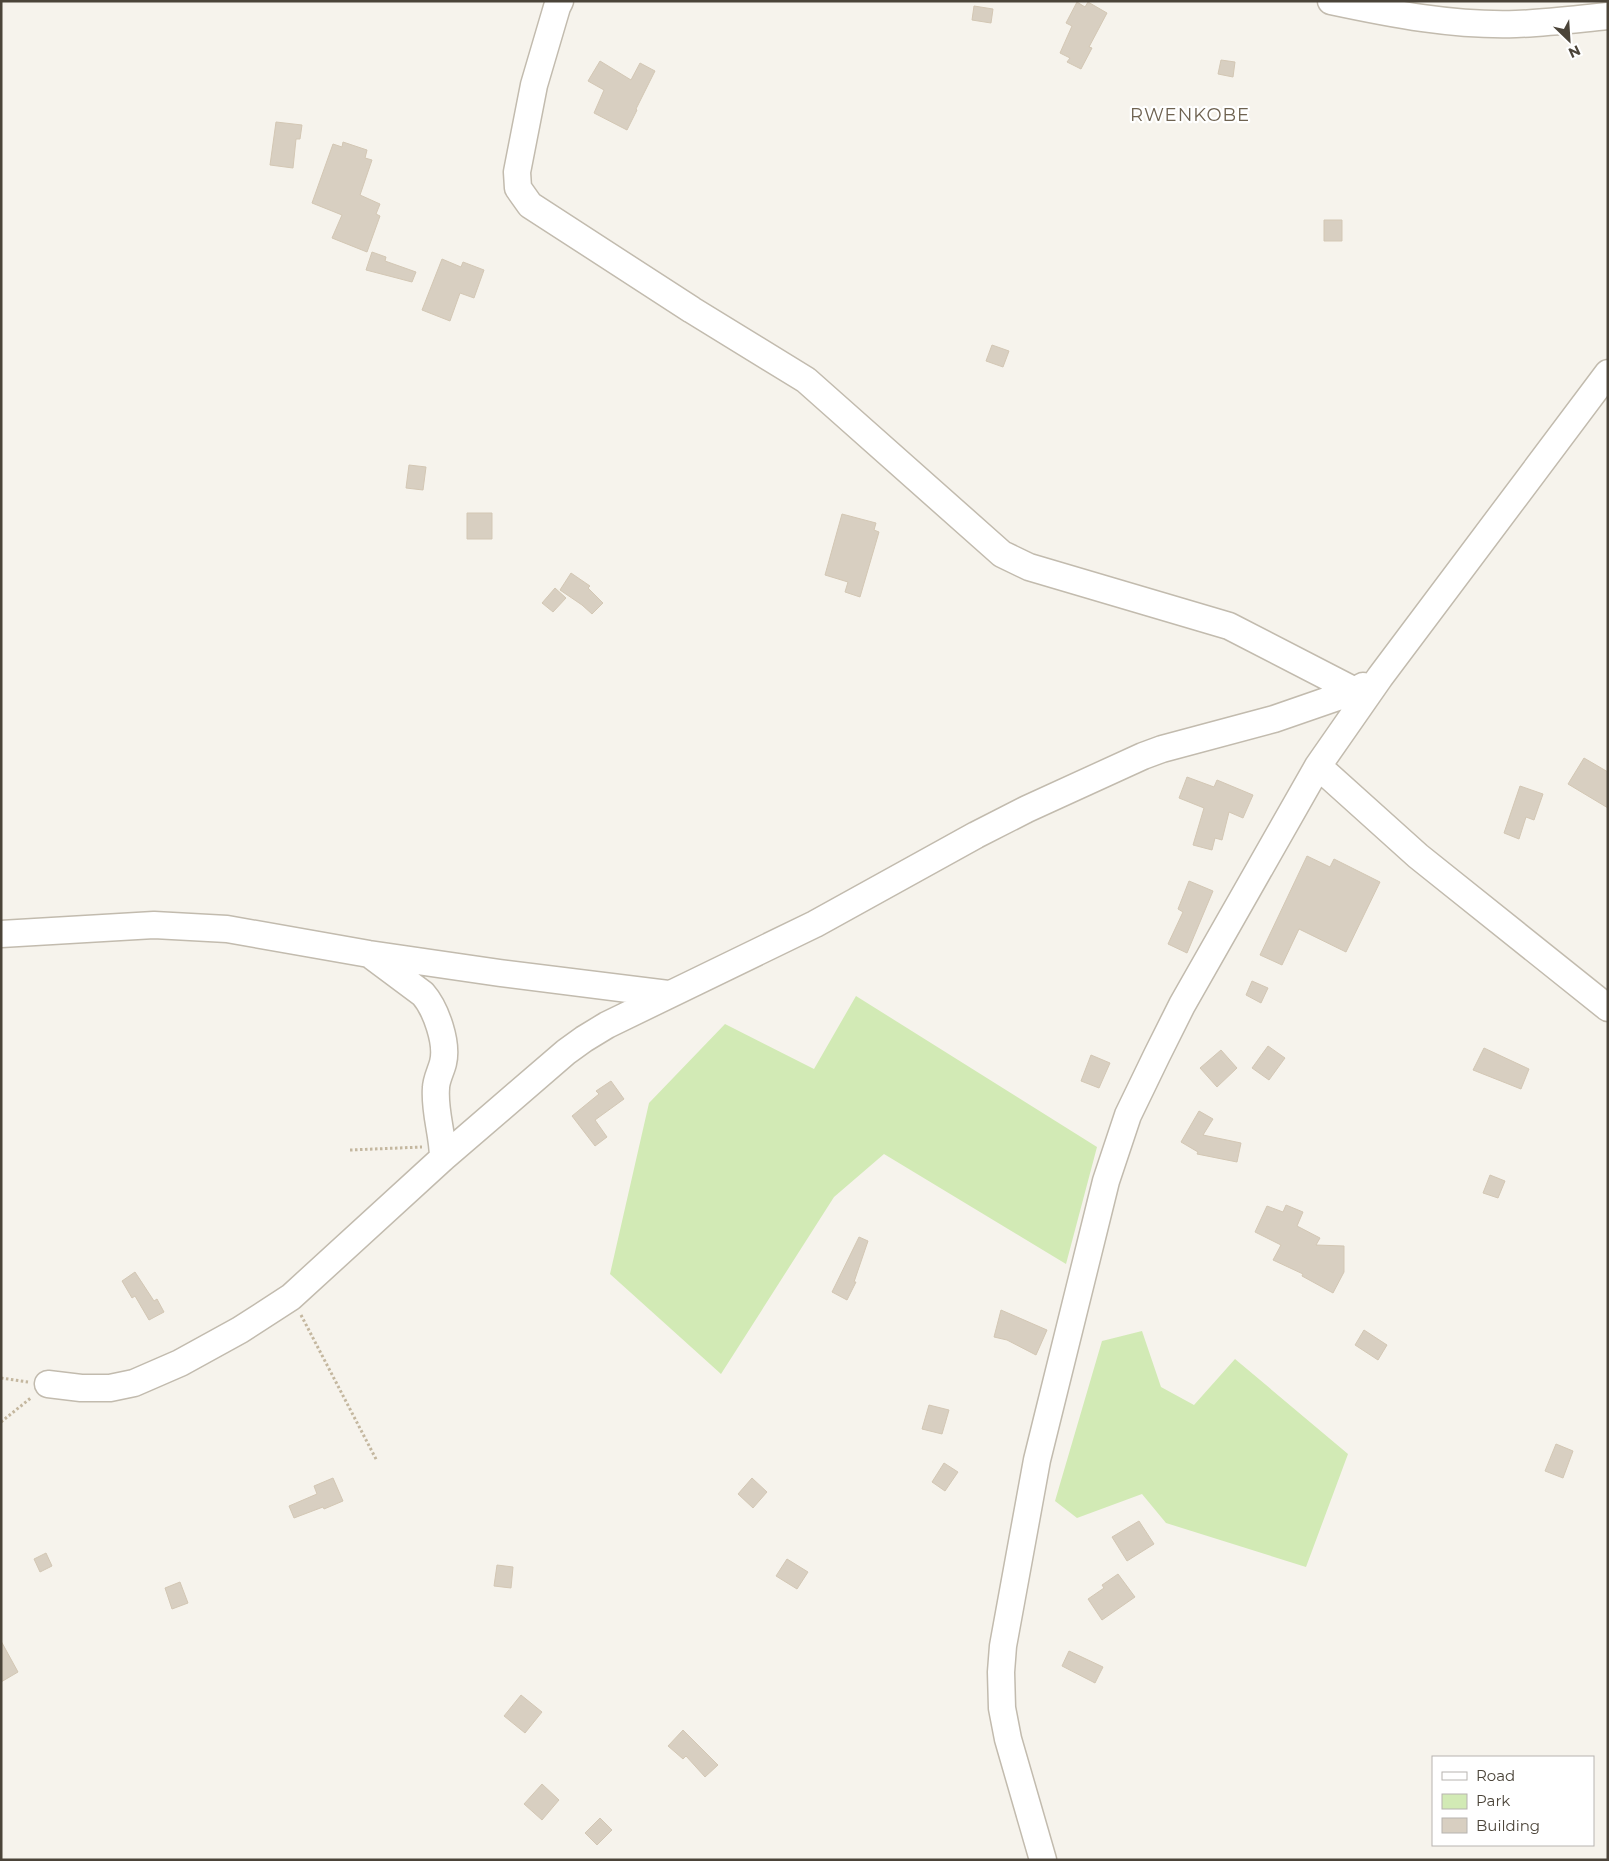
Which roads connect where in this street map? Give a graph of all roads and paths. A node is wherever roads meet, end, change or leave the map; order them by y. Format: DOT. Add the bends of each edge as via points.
graph roads {
  1 [pos="560,1"];
  2 [pos="1331,1"];
  3 [pos="1608,16"];
  4 [pos="1608,373"];
  5 [pos="1380,677"];
  6 [pos="1355,691"];
  7 [pos="1318,766"];
  8 [pos="1,934"];
  9 [pos="369,954"];
  10 [pos="668,994"];
  11 [pos="1608,1008"];
  12 [pos="350,1150"];
  13 [pos="443,1152"];
  14 [pos="291,1297"];
  15 [pos="48,1384"];
  16 [pos="1,1422"];
  17 [pos="377,1461"];
  18 [pos="1043,1860"];
  1 -- 6 [label="street" via="534,85 517,172 518,188 530,205 806,380 1002,554 1029,566 1229,626"];
  2 -- 3 [label="street" via="1442,22 1516,24"];
  4 -- 5 [label="street"];
  5 -- 6 [label="street"];
  5 -- 7 [label="street"];
  6 -- 10 [label="street" via="1143,756 1027,808 815,924"];
  7 -- 11 [label="street" via="1418,856"];
  7 -- 18 [label="street" via="1156,1055 1128,1115 1102,1200 1037,1460 1003,1646 1002,1708"];
  8 -- 9 [label="street" via="154,924 227,929"];
  9 -- 10 [label="street"];
  9 -- 13 [label="street" via="423,994 438,1020 444,1047 436,1088"];
  10 -- 13 [label="street" via="584,1039"];
  12 -- 13 [label="path"];
  13 -- 14 [label="street"];
  14 -- 15 [label="street" via="204,1351 134,1384 81,1388"];
  14 -- 17 [label="path"];
  15 -- 16 [label="path"];
}
